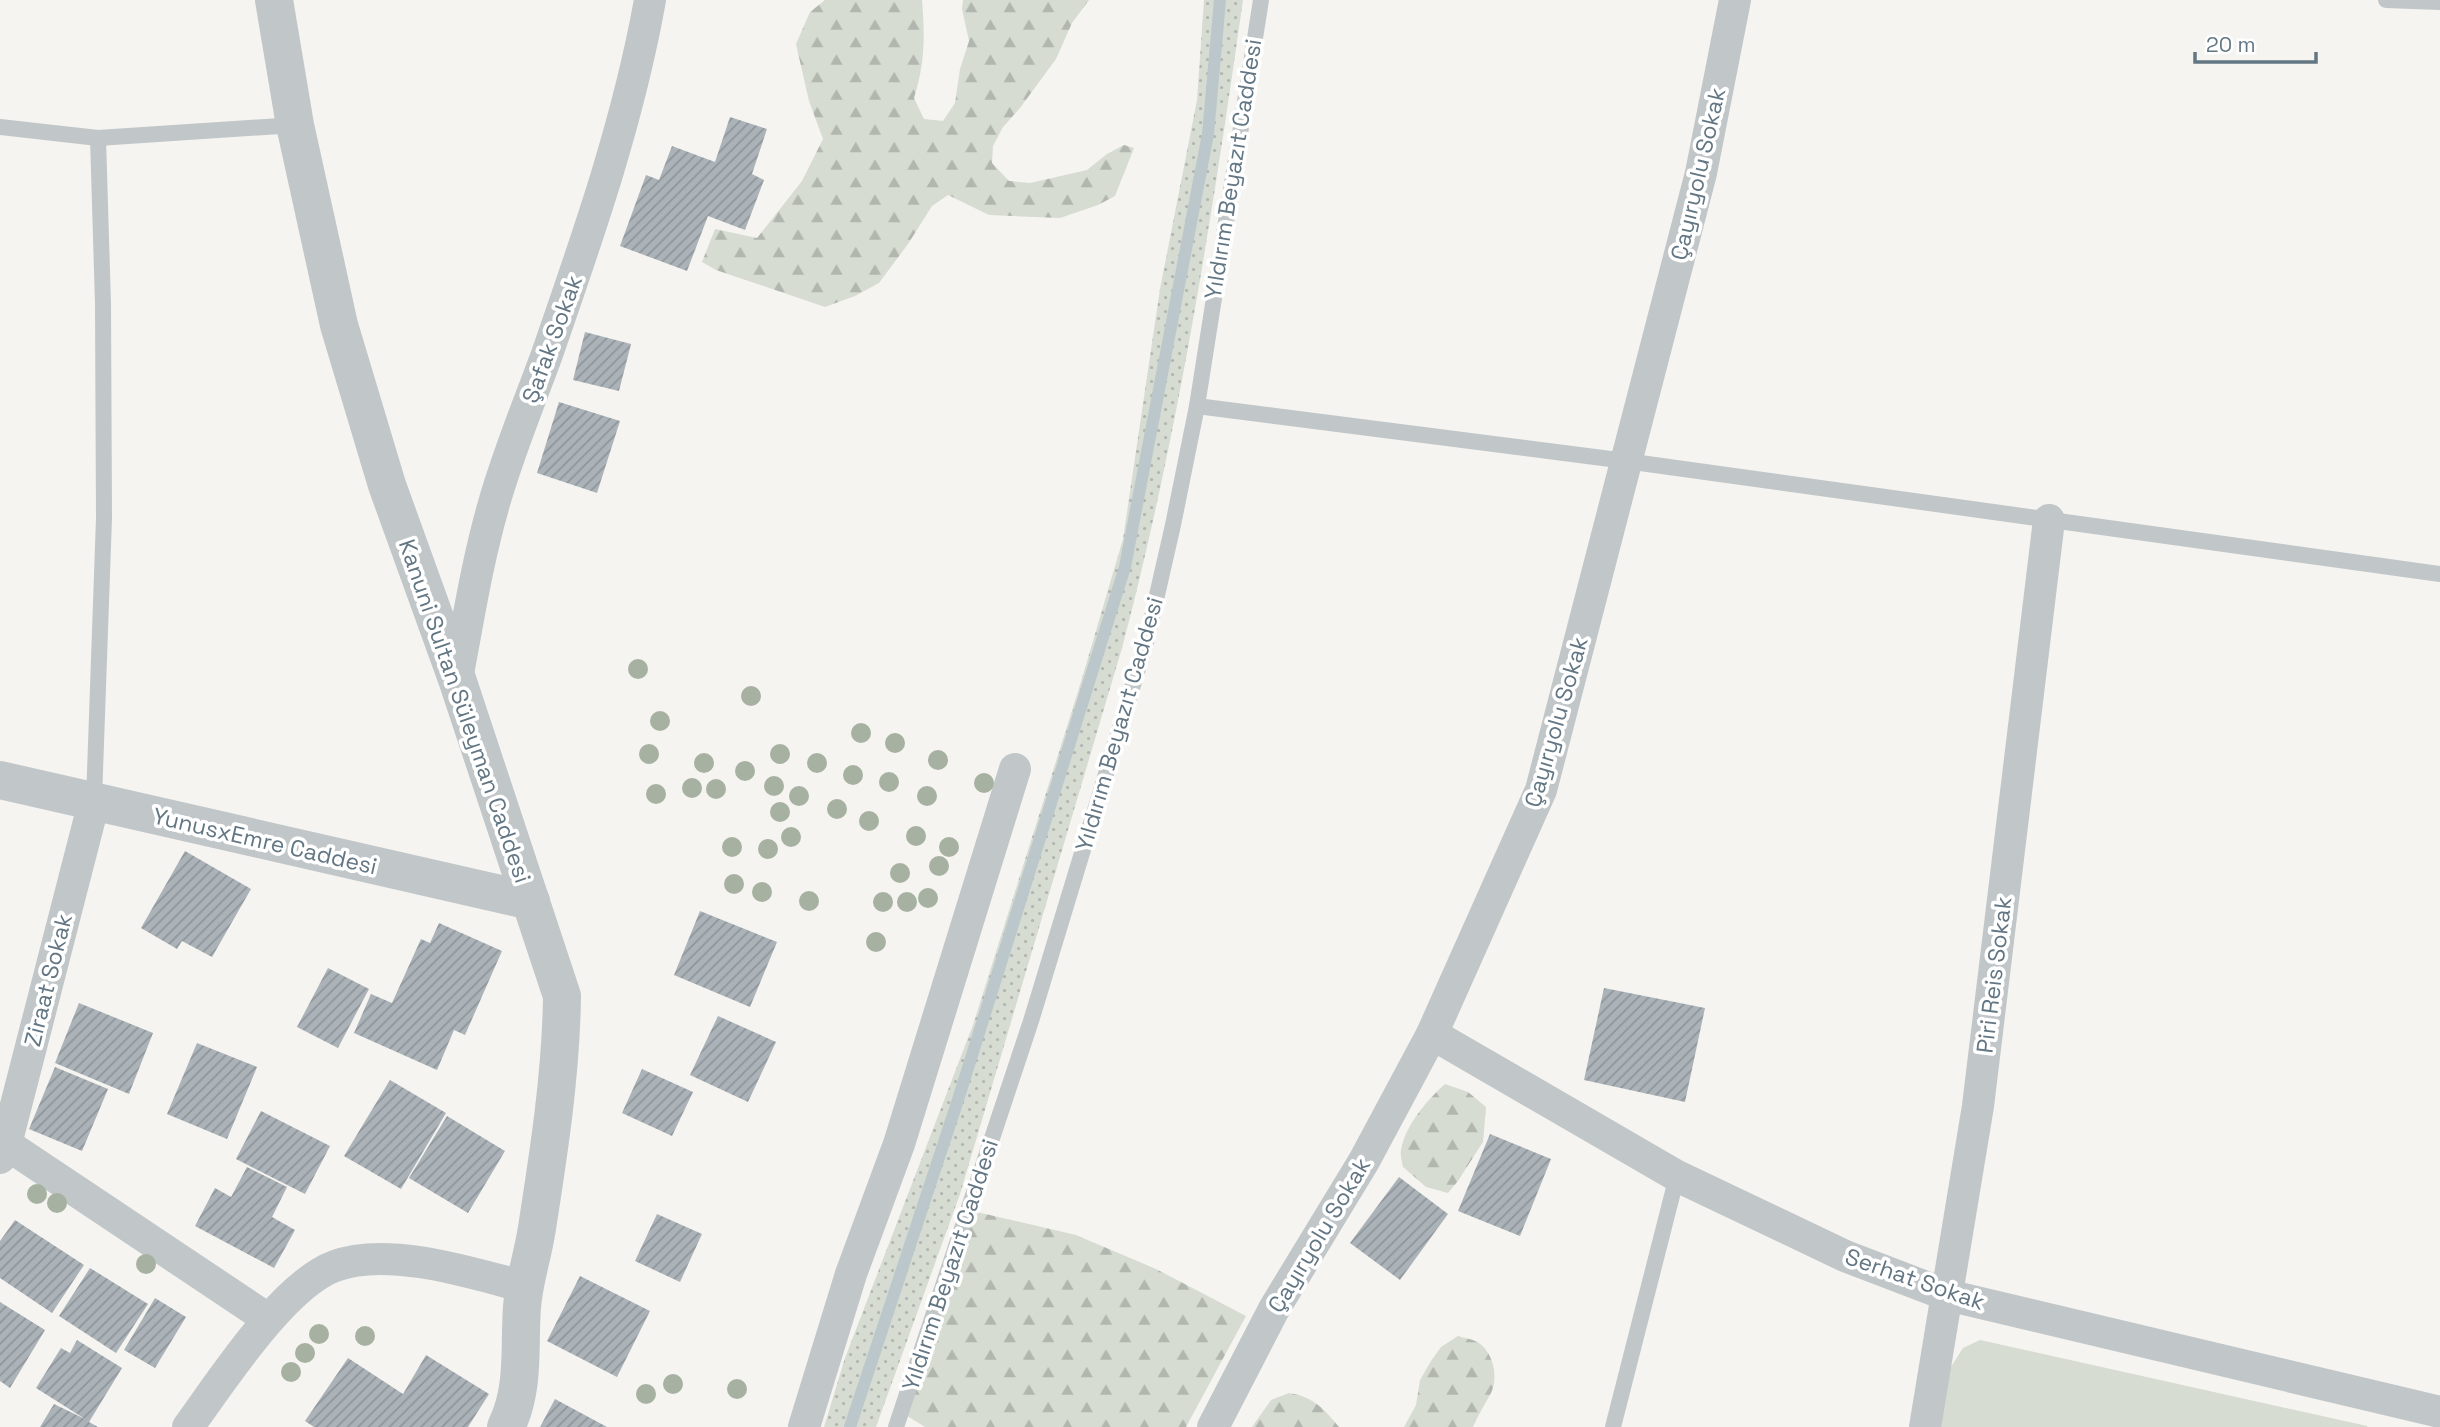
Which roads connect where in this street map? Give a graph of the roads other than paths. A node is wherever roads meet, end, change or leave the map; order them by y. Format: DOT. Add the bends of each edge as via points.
graph roads {
  1 [pos="274,0"];
  2 [pos="650,0"];
  3 [pos="1261,0"];
  4 [pos="1735,0"];
  5 [pos="2386,0"];
  6 [pos="2440,2"];
  7 [pos="295,125"];
  8 [pos="0,127"];
  9 [pos="98,138"];
  10 [pos="1197,406"];
  11 [pos="1626,461"];
  12 [pos="2049,520"];
  13 [pos="2440,574"];
  14 [pos="457,679"];
  15 [pos="1016,769"];
  16 [pos="0,780"];
  17 [pos="94,802"];
  18 [pos="531,901"];
  19 [pos="1432,1034"];
  20 [pos="3,1151"];
  21 [pos="1677,1176"];
  22 [pos="525,1287"];
  23 [pos="1947,1295"];
  24 [pos="268,1320"];
  25 [pos="2440,1412"];
  26 [pos="2399,1415"];
  27 [pos="188,1427"];
  28 [pos="506,1427"];
  29 [pos="804,1427"];
  30 [pos="895,1427"];
  31 [pos="1213,1427"];
  32 [pos="1613,1427"];
  33 [pos="1925,1427"];
  1 -- 7 [label="street, Kanuni Sultan Süleyman Caddesi"];
  2 -- 14 [label="street, Şafak Sokak" via="642,47 593,222 493,505"];
  3 -- 10 [label="lane, Yıldırım Beyazıt Caddesi"];
  4 -- 11 [label="street, Çayıryolu Sokak" via="1701,173"];
  5 -- 6 [label="lane"];
  7 -- 9 [label="lane"];
  7 -- 14 [label="street, Kanuni Sultan Süleyman Caddesi" via="339,325 387,485"];
  8 -- 9 [label="lane"];
  9 -- 17 [label="lane" via="104,518"];
  10 -- 11 [label="lane"];
  10 -- 30 [label="lane, Yıldırım Beyazıt Caddesi" via="1147,639 1031,1021"];
  11 -- 12 [label="lane"];
  11 -- 19 [label="street, Çayıryolu Sokak" via="1541,790"];
  12 -- 13 [label="lane"];
  12 -- 23 [label="street, Piri Reis Sokak" via="1978,1106"];
  14 -- 18 [label="street, Kanuni Sultan Süleyman Caddesi"];
  15 -- 29 [label="street" via="899,1144 851,1274"];
  16 -- 17 [label="street, YunusxEmre Caddesi"];
  17 -- 18 [label="street, YunusxEmre Caddesi"];
  17 -- 20 [label="street, Ziraat Sokak"];
  18 -- 22 [label="street, Kanuni Sultan Süleyman Caddesi" via="562,996 550,1146"];
  19 -- 21 [label="street, Serhat Sokak"];
  19 -- 31 [label="street, Çayıryolu Sokak" via="1364,1161 1274,1309"];
  20 -- 24 [label="street"];
  21 -- 23 [label="street, Serhat Sokak" via="1844,1256"];
  21 -- 32 [label="lane"];
  22 -- 24 [label="street" via="458,1269 362,1260 334,1266 306,1284"];
  22 -- 28 [label="street, Kanuni Sultan Süleyman Caddesi" via="519,1383"];
  23 -- 26 [label="street, Serhat Sokak"];
  23 -- 33 [label="street, Piri Reis Sokak"];
  24 -- 27 [label="street"];
  25 -- 26 [label="street, Serhat Sokak"];
}
